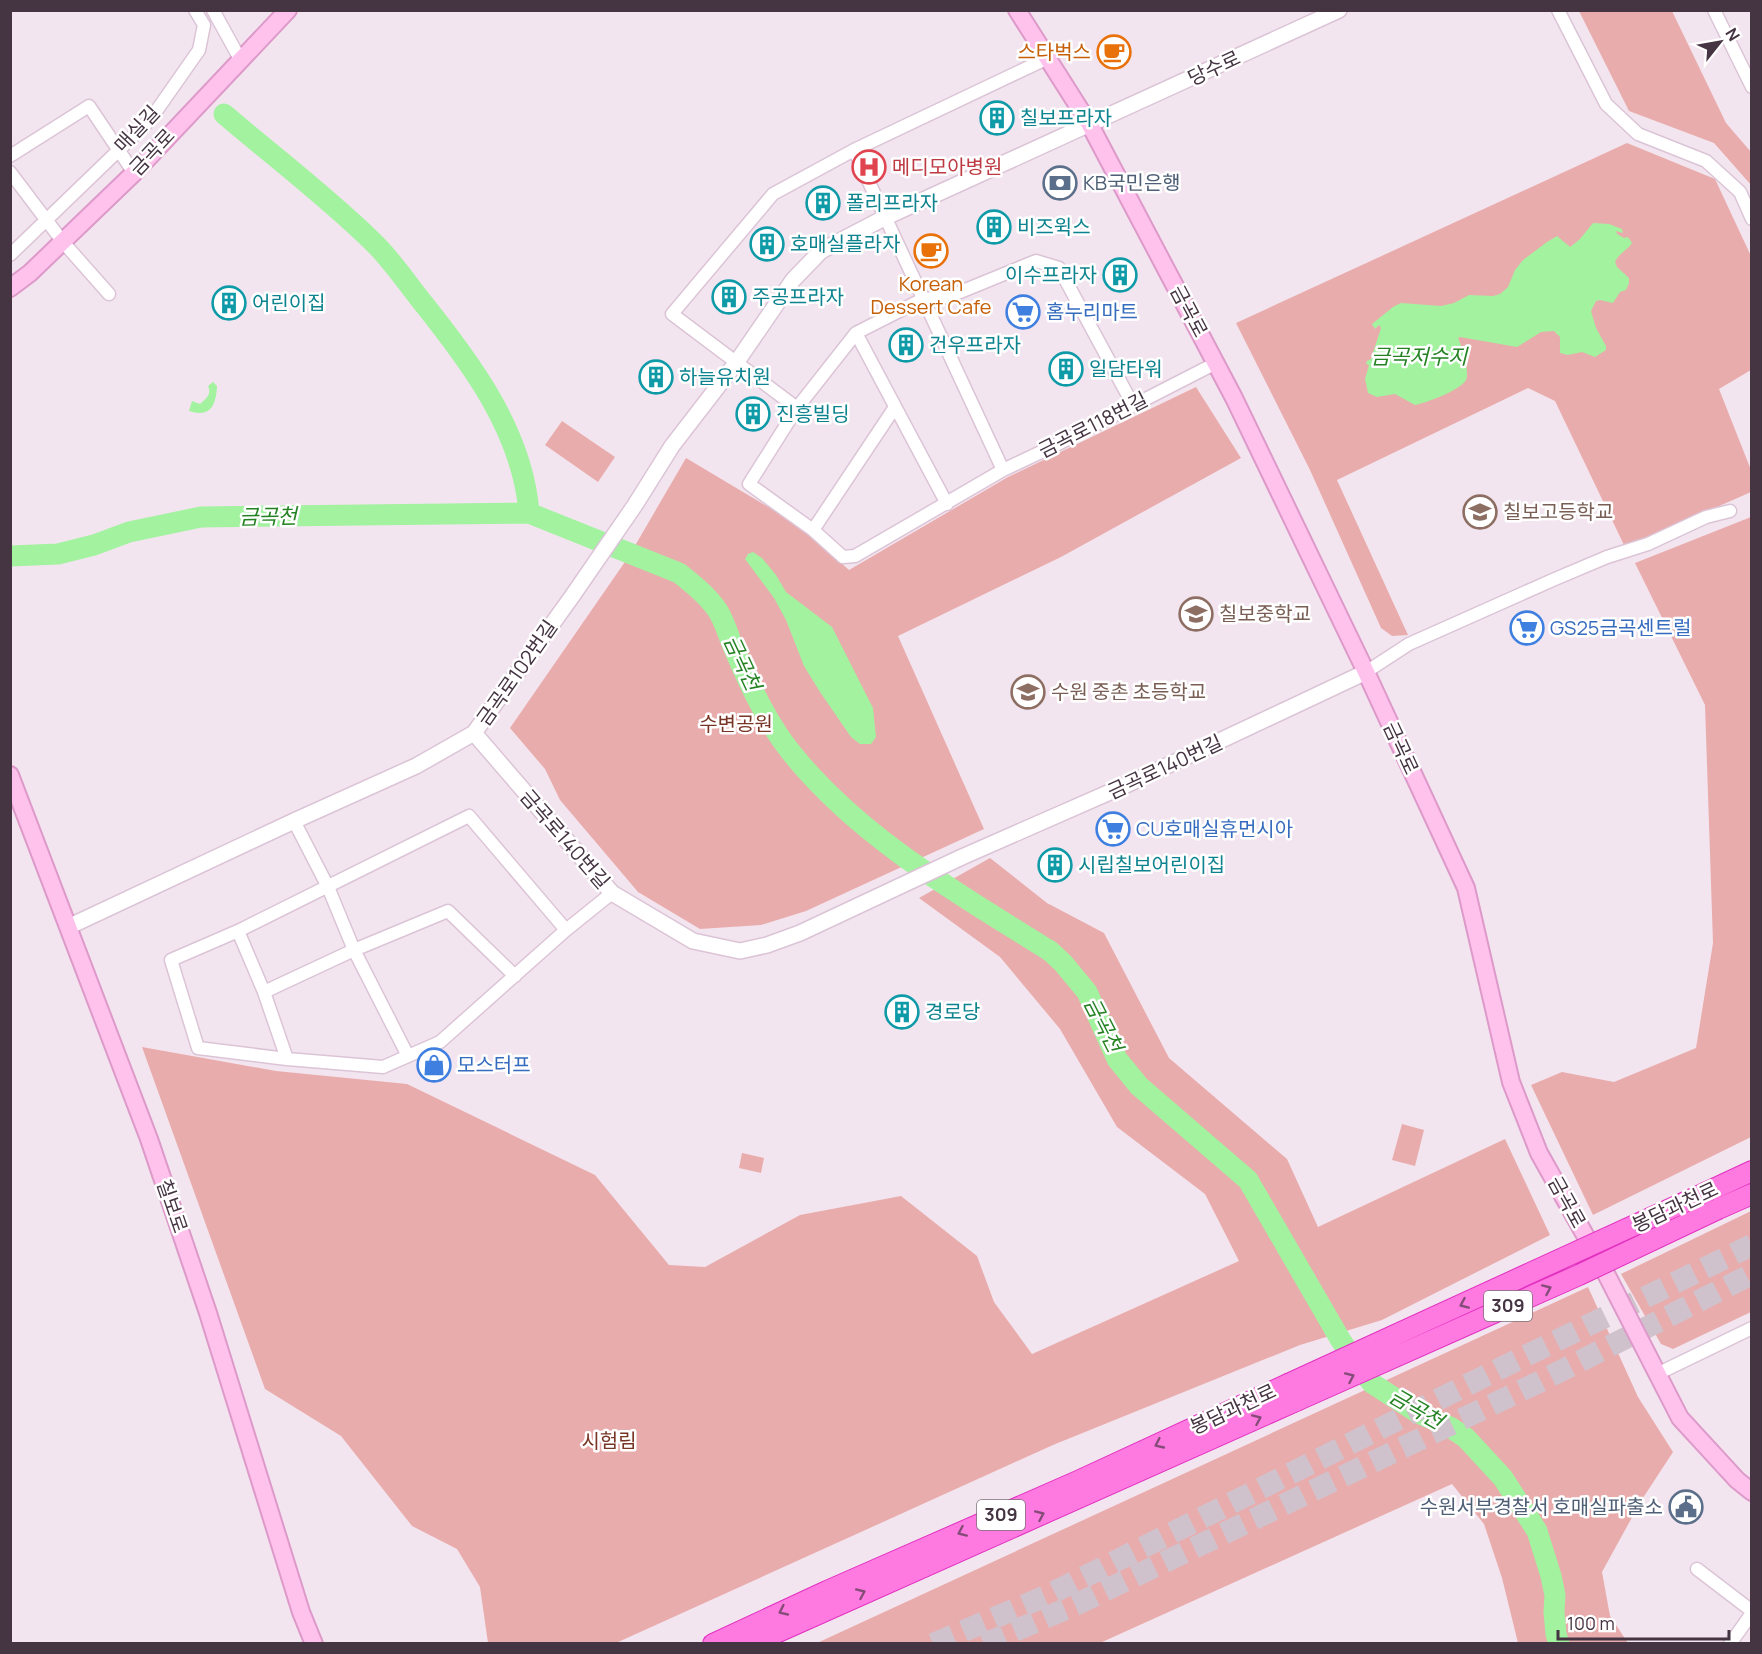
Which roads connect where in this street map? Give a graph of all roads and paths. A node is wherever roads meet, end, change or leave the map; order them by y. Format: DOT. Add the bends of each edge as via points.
graph roads {
  1 [pos="195,10"];
  2 [pos="213,10"];
  3 [pos="288,10"];
  4 [pos="1017,10"];
  5 [pos="1339,10"];
  6 [pos="1558,10"];
  7 [pos="1714,10"];
  8 [pos="1048,58"];
  9 [pos="240,60"];
  10 [pos="1752,87"];
  11 [pos="1090,125"];
  12 [pos="119,150"];
  13 [pos="854,150"];
  14 [pos="10,156"];
  15 [pos="10,172"];
  16 [pos="134,173"];
  17 [pos="884,218"];
  18 [pos="1752,219"];
  19 [pos="46,220"];
  20 [pos="63,242"];
  21 [pos="10,255"];
  22 [pos="10,288"];
  23 [pos="109,294"];
  24 [pos="923,299"];
  25 [pos="856,333"];
  26 [pos="736,363"];
  27 [pos="1216,363"];
  28 [pos="1133,405"];
  29 [pos="895,407"];
  30 [pos="797,408"];
  31 [pos="1003,471"];
  32 [pos="947,504"];
  33 [pos="1730,511"];
  34 [pos="813,530"];
  35 [pos="1366,672"];
  36 [pos="474,733"];
  37 [pos="10,775"];
  38 [pos="294,821"];
  39 [pos="328,887"];
  40 [pos="612,893"];
  41 [pos="68,927"];
  42 [pos="566,930"];
  43 [pos="238,931"];
  44 [pos="354,950"];
  45 [pos="515,976"];
  46 [pos="264,992"];
  47 [pos="408,1056"];
  48 [pos="287,1059"];
  49 [pos="1752,1171"];
  50 [pos="1752,1194"];
  51 [pos="1752,1328"];
  52 [pos="1657,1374"];
  53 [pos="1292,1392"];
  54 [pos="1752,1492"];
  55 [pos="1697,1569"];
  56 [pos="1752,1612"];
  57 [pos="315,1644"];
  58 [pos="714,1644"];
  59 [pos="751,1644"];
  60 [pos="1730,1644"];
  1 -- 12 [label="street, 매실길" via="204,26 199,50 150,120"];
  2 -- 9 [label="street"];
  3 -- 9 [label="main road, 금곡로"];
  4 -- 8 [label="main road, 금곡로"];
  5 -- 11 [label="street, 당수로"];
  6 -- 18 [label="street" via="1606,104 1638,134 1706,161 1740,192"];
  7 -- 10 [label="street"];
  8 -- 11 [label="main road, 금곡로"];
  8 -- 13 [label="street"];
  9 -- 16 [label="main road, 금곡로"];
  11 -- 17 [label="street, 금곡로102번길"];
  11 -- 27 [label="main road, 금곡로"];
  12 -- 14 [label="street" via="89,106"];
  12 -- 16 [label="street"];
  12 -- 19 [label="street, 매실길"];
  13 -- 17 [label="street"];
  13 -- 26 [label="street" via="773,194 672,314"];
  15 -- 19 [label="street"];
  16 -- 20 [label="main road, 금곡로"];
  17 -- 24 [label="street"];
  17 -- 26 [label="street, 금곡로102번길" via="822,251 793,279"];
  19 -- 20 [label="street"];
  19 -- 21 [label="street, 매실길"];
  20 -- 22 [label="main road, 금곡로"];
  20 -- 23 [label="street"];
  24 -- 25 [label="street"];
  24 -- 28 [label="street" via="948,297 1036,261 1059,268"];
  24 -- 31 [label="street"];
  25 -- 29 [label="street"];
  25 -- 30 [label="street"];
  26 -- 30 [label="street"];
  26 -- 36 [label="street, 금곡로102번길" via="672,446 573,595"];
  27 -- 28 [label="street, 금곡로118번길"];
  27 -- 35 [label="main road, 금곡로"];
  28 -- 31 [label="street, 금곡로118번길"];
  29 -- 32 [label="street"];
  29 -- 34 [label="street"];
  30 -- 34 [label="street, 금곡로118번길" via="749,484"];
  31 -- 32 [label="street, 금곡로118번길"];
  32 -- 34 [label="street, 금곡로118번길" via="855,556 843,557"];
  33 -- 35 [label="street" via="1555,579 1409,644"];
  35 -- 40 [label="street, 금곡로140번길" via="1126,785 767,945 740,951 693,941"];
  35 -- 52 [label="main road, 금곡로" via="1466,888 1511,1082 1531,1135"];
  36 -- 38 [label="street, 금곡로102번길" via="416,766"];
  36 -- 40 [label="street, 금곡로140번길"];
  37 -- 41 [label="main road, 칠보로"];
  38 -- 39 [label="street"];
  38 -- 41 [label="street, 금곡로102번길"];
  39 -- 42 [label="street" via="469,816"];
  39 -- 43 [label="street"];
  39 -- 44 [label="street"];
  40 -- 42 [label="street"];
  41 -- 57 [label="main road, 칠보로" via="153,1150 301,1612"];
  42 -- 45 [label="street"];
  43 -- 46 [label="street"];
  43 -- 48 [label="street" via="171,960 198,1048"];
  44 -- 45 [label="street" via="448,911"];
  44 -- 46 [label="street"];
  44 -- 47 [label="street"];
  45 -- 47 [label="street" via="440,1042"];
  46 -- 48 [label="street"];
  47 -- 48 [label="street" via="383,1067"];
  49 -- 53 [label="highway, 봉담과천로 / 309, one-way, bridge"];
  53 -- 50 [label="highway, 봉담과천로 / 309, one-way, bridge" via="1579,1275"];
  51 -- 52 [label="street"];
  52 -- 54 [label="main road, 금곡로" via="1680,1418"];
  53 -- 58 [label="highway, 봉담과천로 / 309, one-way" via="1078,1481"];
  59 -- 53 [label="highway, 봉담과천로 / 309, one-way"];
  55 -- 56 [label="street"];
  56 -- 60 [label="street"];
}
